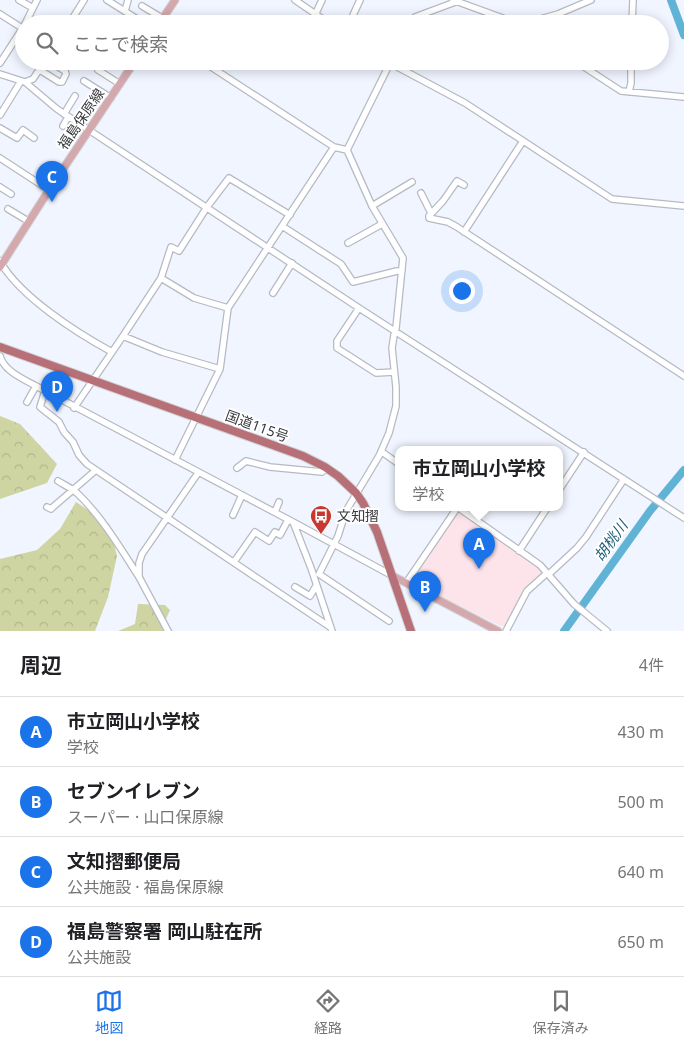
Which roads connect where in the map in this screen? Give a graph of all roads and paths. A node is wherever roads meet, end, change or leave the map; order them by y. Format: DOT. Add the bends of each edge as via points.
graph roads {
  1 [pos="19,0"];
  2 [pos="37,0"];
  3 [pos="84,0"];
  4 [pos="107,0"];
  5 [pos="128,0"];
  6 [pos="175,0"];
  7 [pos="322,0"];
  8 [pos="360,0"];
  9 [pos="591,0"];
  10 [pos="633,0"];
  11 [pos="298,1"];
  12 [pos="456,1"];
  13 [pos="142,6"];
  14 [pos="33,8"];
  15 [pos="125,11"];
  16 [pos="0,14"];
  17 [pos="315,14"];
  18 [pos="30,15"];
  19 [pos="75,15"];
  20 [pos="131,15"];
  21 [pos="153,15"];
  22 [pos="164,15"];
  23 [pos="353,15"];
  24 [pos="419,15"];
  25 [pos="495,15"];
  26 [pos="554,15"];
  27 [pos="632,15"];
  28 [pos="15,22"];
  29 [pos="15,40"];
  30 [pos="0,63"];
  31 [pos="40,70"];
  32 [pos="63,70"];
  33 [pos="98,70"];
  34 [pos="129,70"];
  35 [pos="216,70"];
  36 [pos="387,70"];
  37 [pos="405,70"];
  38 [pos="588,70"];
  39 [pos="631,70"];
  40 [pos="0,74"];
  41 [pos="84,81"];
  42 [pos="23,82"];
  43 [pos="120,84"];
  44 [pos="629,92"];
  45 [pos="75,96"];
  46 [pos="684,97"];
  47 [pos="110,98"];
  48 [pos="0,115"];
  49 [pos="66,115"];
  50 [pos="63,126"];
  51 [pos="0,128"];
  52 [pos="89,131"];
  53 [pos="34,138"];
  54 [pos="523,141"];
  55 [pos="334,147"];
  56 [pos="347,150"];
  57 [pos="0,158"];
  58 [pos="412,182"];
  59 [pos="464,185"];
  60 [pos="0,187"];
  61 [pos="49,190"];
  62 [pos="421,193"];
  63 [pos="11,194"];
  64 [pos="372,206"];
  65 [pos="684,206"];
  66 [pos="207,207"];
  67 [pos="8,209"];
  68 [pos="432,213"];
  69 [pos="290,215"];
  70 [pos="28,221"];
  71 [pos="382,224"];
  72 [pos="282,226"];
  73 [pos="464,232"];
  74 [pos="348,244"];
  75 [pos="268,247"];
  76 [pos="292,262"];
  77 [pos="1,264"];
  78 [pos="402,272"];
  79 [pos="161,278"];
  80 [pos="273,292"];
  81 [pos="228,308"];
  82 [pos="359,308"];
  83 [pos="396,330"];
  84 [pos="123,336"];
  85 [pos="112,352"];
  86 [pos="0,353"];
  87 [pos="220,369"];
  88 [pos="394,372"];
  89 [pos="684,376"];
  90 [pos="93,379"];
  91 [pos="36,386"];
  92 [pos="45,391"];
  93 [pos="27,402"];
  94 [pos="74,408"];
  95 [pos="197,417"];
  96 [pos="382,452"];
  97 [pos="584,452"];
  98 [pos="175,460"];
  99 [pos="395,461"];
  100 [pos="237,468"];
  101 [pos="327,468"];
  102 [pos="96,470"];
  103 [pos="198,473"];
  104 [pos="624,479"];
  105 [pos="58,481"];
  106 [pos="563,484"];
  107 [pos="74,490"];
  108 [pos="356,493"];
  109 [pos="242,495"];
  110 [pos="279,502"];
  111 [pos="47,507"];
  112 [pos="456,511"];
  113 [pos="462,511"];
  114 [pos="546,511"];
  115 [pos="275,512"];
  116 [pos="233,515"];
  117 [pos="167,518"];
  118 [pos="684,518"];
  119 [pos="290,521"];
  120 [pos="334,543"];
  121 [pos="519,551"];
  122 [pos="234,562"];
  123 [pos="319,574"];
  124 [pos="549,574"];
  125 [pos="391,575"];
  126 [pos="138,577"];
  127 [pos="406,583"];
  128 [pos="316,584"];
  129 [pos="295,587"];
  130 [pos="389,621"];
  131 [pos="332,630"];
  132 [pos="168,631"];
  133 [pos="411,631"];
  134 [pos="498,631"];
  135 [pos="506,631"];
  136 [pos="607,631"];
  1 -- 14 [label="street"];
  2 -- 14 [label="street"];
  3 -- 19 [label="street"];
  4 -- 15 [label="street"];
  5 -- 15 [label="street"];
  6 -- 22 [label="main road"];
  7 -- 17 [label="street"];
  8 -- 23 [label="street"];
  9 -- 26 [label="street"];
  10 -- 27 [label="street"];
  11 -- 17 [label="street"];
  12 -- 24 [label="street"];
  12 -- 25 [label="street"];
  13 -- 21 [label="street"];
  14 -- 18 [label="street"];
  15 -- 20 [label="street"];
  16 -- 28 [label="street"];
  29 -- 30 [label="street"];
  31 -- 32 [label="street" via="62,82 66,74"];
  31 -- 42 [label="street" via="32,80"];
  33 -- 43 [label="street"];
  34 -- 43 [label="main road, 福島保原線"];
  35 -- 55 [label="street"];
  36 -- 56 [label="street"];
  37 -- 54 [label="street"];
  38 -- 44 [label="street" via="615,88"];
  39 -- 44 [label="street"];
  40 -- 42 [label="street"];
  41 -- 47 [label="street"];
  42 -- 48 [label="street"];
  42 -- 49 [label="street"];
  43 -- 47 [label="main road, 福島保原線"];
  44 -- 46 [label="street"];
  45 -- 49 [label="street"];
  47 -- 52 [label="main road, 福島保原線"];
  49 -- 50 [label="street"];
  49 -- 52 [label="street"];
  51 -- 53 [label="street" via="17,138 23,130"];
  52 -- 61 [label="main road, 福島保原線"];
  52 -- 66 [label="street"];
  54 -- 65 [label="street" via="612,200"];
  54 -- 73 [label="street"];
  55 -- 56 [label="street"];
  55 -- 69 [label="street"];
  56 -- 64 [label="street"];
  57 -- 61 [label="street"];
  58 -- 64 [label="street"];
  59 -- 68 [label="street" via="457,181"];
  60 -- 63 [label="street"];
  61 -- 70 [label="main road, 福島保原線"];
  62 -- 68 [label="street"];
  64 -- 71 [label="street"];
  66 -- 69 [label="street" via="229,178"];
  66 -- 75 [label="street"];
  66 -- 79 [label="street" via="179,251 171,247"];
  67 -- 70 [label="street"];
  68 -- 73 [label="street" via="429,218 448,222"];
  69 -- 72 [label="street"];
  70 -- 77 [label="main road, 福島保原線"];
  71 -- 74 [label="street"];
  71 -- 78 [label="street" via="403,258"];
  72 -- 75 [label="street"];
  72 -- 78 [label="street" via="341,264 353,282"];
  73 -- 89 [label="street"];
  75 -- 76 [label="street"];
  75 -- 81 [label="street"];
  76 -- 80 [label="street"];
  76 -- 82 [label="street"];
  77 -- 85 [label="street" via="44,307 82,336"];
  78 -- 83 [label="street"];
  79 -- 81 [label="street" via="194,298"];
  79 -- 84 [label="street"];
  81 -- 87 [label="street"];
  82 -- 83 [label="street"];
  82 -- 88 [label="street" via="337,341 337,348 376,373"];
  83 -- 88 [label="street" via="392,348"];
  83 -- 97 [label="street"];
  84 -- 85 [label="street"];
  84 -- 87 [label="street" via="162,352"];
  85 -- 90 [label="street"];
  86 -- 90 [label="highway, 国道115号"];
  86 -- 91 [label="street" via="14,373"];
  87 -- 95 [label="street"];
  88 -- 96 [label="street" via="395,413"];
  90 -- 94 [label="street"];
  90 -- 95 [label="highway, 国道115号"];
  91 -- 92 [label="street"];
  91 -- 93 [label="street"];
  92 -- 94 [label="street"];
  92 -- 102 [label="street" via="40,407 59,422 79,455"];
  94 -- 98 [label="street"];
  95 -- 98 [label="street"];
  95 -- 101 [label="highway, 国道115号"];
  96 -- 99 [label="street"];
  96 -- 108 [label="street"];
  97 -- 104 [label="street"];
  97 -- 106 [label="street"];
  98 -- 103 [label="street"];
  100 -- 101 [label="street" via="246,462 322,472"];
  101 -- 108 [label="highway, 国道115号"];
  102 -- 107 [label="street"];
  102 -- 117 [label="street"];
  103 -- 109 [label="street"];
  103 -- 117 [label="street"];
  104 -- 118 [label="street"];
  104 -- 124 [label="street" via="586,537"];
  105 -- 107 [label="street"];
  107 -- 111 [label="street" via="53,508"];
  107 -- 126 [label="street" via="111,536"];
  108 -- 120 [label="street"];
  108 -- 125 [label="highway, 国道115号" via="374,524"];
  109 -- 115 [label="street"];
  109 -- 116 [label="street"];
  110 -- 115 [label="street"];
  112 -- 127 [label="street"];
  113 -- 121 [label="street"];
  114 -- 121 [label="street"];
  115 -- 119 [label="street"];
  117 -- 122 [label="street"];
  117 -- 126 [label="street" via="142,554"];
  119 -- 120 [label="street"];
  119 -- 122 [label="street" via="280,535 275,532 270,541 255,532"];
  119 -- 128 [label="street"];
  120 -- 123 [label="street"];
  120 -- 125 [label="street"];
  121 -- 124 [label="street"];
  122 -- 131 [label="street"];
  123 -- 128 [label="street"];
  123 -- 130 [label="street"];
  124 -- 135 [label="street" via="527,591"];
  124 -- 136 [label="street" via="574,604"];
  125 -- 127 [label="main road"];
  125 -- 133 [label="highway, 国道115号"];
  126 -- 132 [label="street"];
  127 -- 134 [label="main road"];
  128 -- 129 [label="street" via="310,596"];
  128 -- 131 [label="street"];
}
